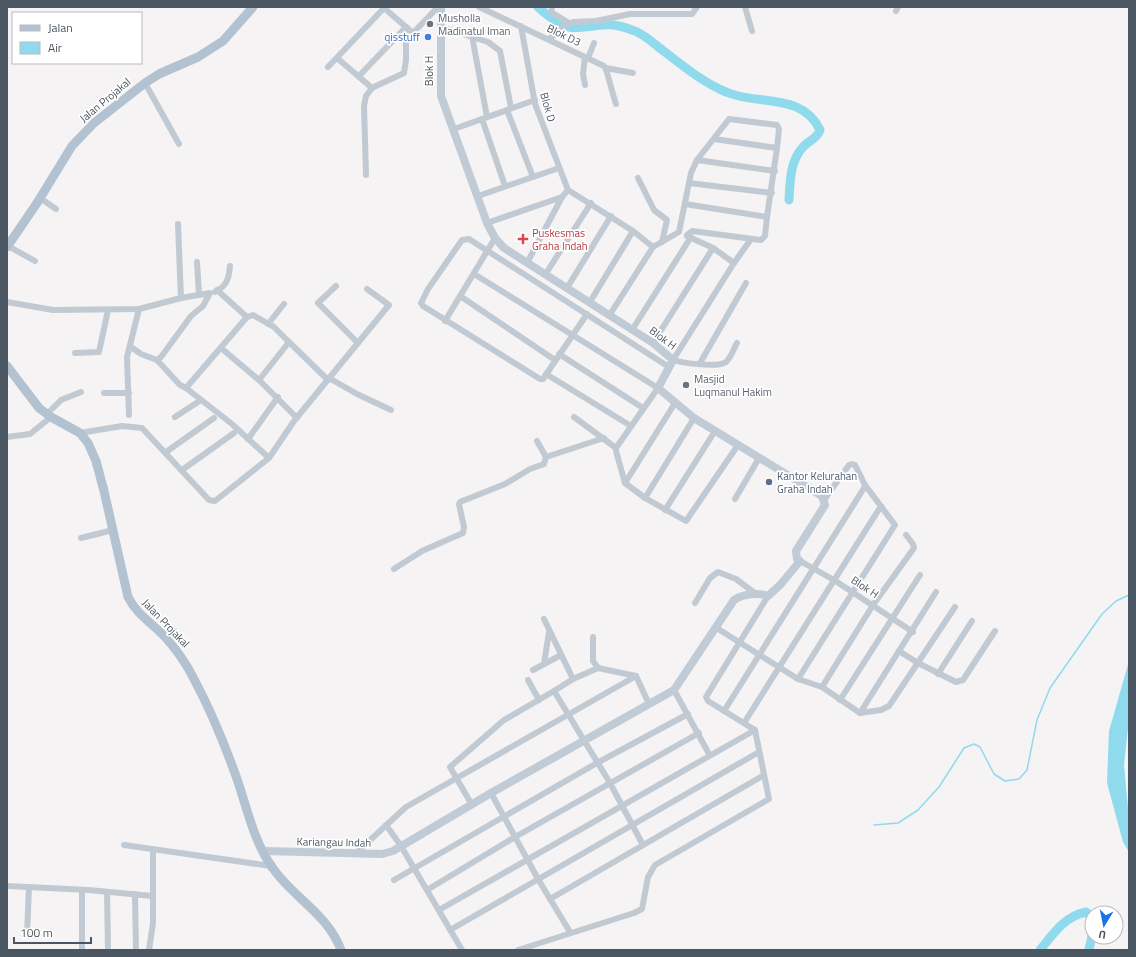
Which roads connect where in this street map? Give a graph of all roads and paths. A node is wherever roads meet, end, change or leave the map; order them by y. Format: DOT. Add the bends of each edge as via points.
graph roads {
  1 [pos="253,7"];
  2 [pos="439,7"];
  3 [pos="552,7"];
  4 [pos="632,7"];
  5 [pos="697,7"];
  6 [pos="745,7"];
  7 [pos="384,8"];
  8 [pos="483,8"];
  9 [pos="630,14"];
  10 [pos="566,25"];
  11 [pos="521,26"];
  12 [pos="406,27"];
  13 [pos="441,27"];
  14 [pos="752,31"];
  15 [pos="472,36"];
  16 [pos="549,39"];
  17 [pos="594,43"];
  18 [pos="337,58"];
  19 [pos="587,58"];
  20 [pos="328,67"];
  21 [pos="606,68"];
  22 [pos="633,73"];
  23 [pos="359,76"];
  24 [pos="145,83"];
  25 [pos="585,85"];
  26 [pos="372,88"];
  27 [pos="535,100"];
  28 [pos="616,104"];
  29 [pos="509,109"];
  30 [pos="484,118"];
  31 [pos="454,129"];
  32 [pos="714,140"];
  33 [pos="179,144"];
  34 [pos="777,148"];
  35 [pos="697,160"];
  36 [pos="559,168"];
  37 [pos="775,170"];
  38 [pos="366,175"];
  39 [pos="533,176"];
  40 [pos="638,178"];
  41 [pos="689,183"];
  42 [pos="505,186"];
  43 [pos="568,190"];
  44 [pos="772,193"];
  45 [pos="478,196"];
  46 [pos="562,197"];
  47 [pos="40,198"];
  48 [pos="591,203"];
  49 [pos="685,204"];
  50 [pos="56,210"];
  51 [pos="611,216"];
  52 [pos="767,217"];
  53 [pos="487,223"];
  54 [pos="178,224"];
  55 [pos="633,231"];
  56 [pos="679,232"];
  57 [pos="689,236"];
  58 [pos="495,238"];
  59 [pos="751,239"];
  60 [pos="662,242"];
  61 [pos="7,246"];
  62 [pos="653,247"];
  63 [pos="713,248"];
  64 [pos="488,251"];
  65 [pos="35,261"];
  66 [pos="197,262"];
  67 [pos="526,263"];
  68 [pos="734,263"];
  69 [pos="230,266"];
  70 [pos="474,274"];
  71 [pos="545,275"];
  72 [pos="746,283"];
  73 [pos="336,286"];
  74 [pos="567,288"];
  75 [pos="367,289"];
  76 [pos="217,290"];
  77 [pos="210,293"];
  78 [pos="199,295"];
  79 [pos="460,296"];
  80 [pos="181,298"];
  81 [pos="7,302"];
  82 [pos="590,302"];
  83 [pos="284,304"];
  84 [pos="139,309"];
  85 [pos="108,310"];
  86 [pos="587,314"];
  87 [pos="609,316"];
  88 [pos="247,317"];
  89 [pos="445,321"];
  90 [pos="268,324"];
  91 [pos="632,330"];
  92 [pos="573,335"];
  93 [pos="289,342"];
  94 [pos="653,342"];
  95 [pos="737,342"];
  96 [pos="358,343"];
  97 [pos="131,347"];
  98 [pos="221,348"];
  99 [pos="75,353"];
  100 [pos="557,357"];
  101 [pos="157,360"];
  102 [pos="673,360"];
  103 [pos="700,363"];
  104 [pos="7,366"];
  105 [pos="669,367"];
  106 [pos="546,374"];
  107 [pos="328,379"];
  108 [pos="259,380"];
  109 [pos="186,388"];
  110 [pos="658,388"];
  111 [pos="81,392"];
  112 [pos="104,393"];
  113 [pos="129,393"];
  114 [pos="278,397"];
  115 [pos="201,400"];
  116 [pos="675,403"];
  117 [pos="643,408"];
  118 [pos="391,410"];
  119 [pos="49,415"];
  120 [pos="129,415"];
  121 [pos="175,417"];
  122 [pos="574,417"];
  123 [pos="214,418"];
  124 [pos="297,418"];
  125 [pos="694,418"];
  126 [pos="631,426"];
  127 [pos="715,431"];
  128 [pos="234,433"];
  129 [pos="80,434"];
  130 [pos="7,437"];
  131 [pos="604,438"];
  132 [pos="248,439"];
  133 [pos="537,441"];
  134 [pos="738,445"];
  135 [pos="616,448"];
  136 [pos="166,452"];
  137 [pos="546,457"];
  138 [pos="269,458"];
  139 [pos="759,458"];
  140 [pos="182,470"];
  141 [pos="625,483"];
  142 [pos="865,485"];
  143 [pos="645,498"];
  144 [pos="735,499"];
  145 [pos="824,500"];
  146 [pos="881,506"];
  147 [pos="665,510"];
  148 [pos="113,530"];
  149 [pos="906,535"];
  150 [pos="81,538"];
  151 [pos="800,561"];
  152 [pos="813,568"];
  153 [pos="394,569"];
  154 [pos="920,575"];
  155 [pos="834,580"];
  156 [pos="936,592"];
  157 [pos="854,593"];
  158 [pos="756,594"];
  159 [pos="768,596"];
  160 [pos="695,603"];
  161 [pos="873,605"];
  162 [pos="955,607"];
  163 [pos="891,617"];
  164 [pos="544,619"];
  165 [pos="972,620"];
  166 [pos="715,627"];
  167 [pos="549,631"];
  168 [pos="913,632"];
  169 [pos="995,632"];
  170 [pos="593,637"];
  171 [pos="740,642"];
  172 [pos="899,651"];
  173 [pos="561,655"];
  174 [pos="760,655"];
  175 [pos="918,663"];
  176 [pos="544,664"];
  177 [pos="778,667"];
  178 [pos="598,668"];
  179 [pos="533,670"];
  180 [pos="938,674"];
  181 [pos="636,676"];
  182 [pos="573,679"];
  183 [pos="798,679"];
  184 [pos="528,680"];
  185 [pos="822,686"];
  186 [pos="674,690"];
  187 [pos="554,691"];
  188 [pos="539,700"];
  189 [pos="840,700"];
  190 [pos="649,704"];
  191 [pos="724,710"];
  192 [pos="860,713"];
  193 [pos="570,714"];
  194 [pos="688,714"];
  195 [pos="744,722"];
  196 [pos="755,730"];
  197 [pos="699,733"];
  198 [pos="584,741"];
  199 [pos="760,752"];
  200 [pos="709,754"];
  201 [pos="597,763"];
  202 [pos="764,775"];
  203 [pos="456,778"];
  204 [pos="610,783"];
  205 [pos="491,793"];
  206 [pos="472,804"];
  207 [pos="623,805"];
  208 [pos="504,818"];
  209 [pos="386,825"];
  210 [pos="632,825"];
  211 [pos="515,837"];
  212 [pos="124,845"];
  213 [pos="643,845"];
  214 [pos="401,846"];
  215 [pos="153,849"];
  216 [pos="264,851"];
  217 [pos="355,854"];
  218 [pos="527,858"];
  219 [pos="271,866"];
  220 [pos="414,868"];
  221 [pos="538,878"];
  222 [pos="394,880"];
  223 [pos="7,886"];
  224 [pos="29,887"];
  225 [pos="82,890"];
  226 [pos="427,890"];
  227 [pos="108,892"];
  228 [pos="135,894"];
  229 [pos="152,896"];
  230 [pos="550,899"];
  231 [pos="439,910"];
  232 [pos="450,930"];
  233 [pos="570,932"];
  234 [pos="26,934"];
  235 [pos="82,950"];
  236 [pos="108,950"];
  237 [pos="136,950"];
  238 [pos="149,950"];
  239 [pos="341,950"];
  240 [pos="462,950"];
  241 [pos="518,950"];
  1 -- 24 [label="main road, Jalan Projakal" via="223,41 198,57"];
  2 -- 12 [label="street" via="415,32 411,33"];
  2 -- 13 [label="street, Blok H"];
  3 -- 10 [label="street" via="551,12"];
  4 -- 9 [label="street"];
  5 -- 9 [label="street" via="692,14"];
  6 -- 14 [label="street"];
  7 -- 12 [label="street"];
  7 -- 18 [label="street"];
  8 -- 11 [label="street, Blok D3"];
  9 -- 10 [label="street"];
  10 -- 16 [label="street"];
  11 -- 16 [label="street, Blok D3"];
  11 -- 27 [label="street, Blok D"];
  12 -- 23 [label="street"];
  12 -- 26 [label="street" via="404,73"];
  13 -- 15 [label="street"];
  13 -- 31 [label="street, Blok H" via="439,89"];
  15 -- 29 [label="street" via="495,45 502,53"];
  15 -- 30 [label="street"];
  16 -- 19 [label="street, Blok D3"];
  17 -- 19 [label="street"];
  18 -- 20 [label="street"];
  18 -- 23 [label="street"];
  19 -- 21 [label="street, Blok D3"];
  19 -- 25 [label="street" via="583,74"];
  21 -- 22 [label="street, Blok D3"];
  21 -- 28 [label="street" via="608,83"];
  23 -- 26 [label="street"];
  24 -- 33 [label="street"];
  24 -- 47 [label="main road, Jalan Projakal" via="94,123 76,141"];
  26 -- 38 [label="street" via="366,96 364,106"];
  27 -- 29 [label="street"];
  27 -- 36 [label="street, Blok D"];
  29 -- 30 [label="street"];
  29 -- 39 [label="street"];
  30 -- 31 [label="street"];
  30 -- 42 [label="street"];
  31 -- 45 [label="street, Blok H"];
  32 -- 34 [label="street"];
  32 -- 34 [label="street" via="729,119 777,125"];
  32 -- 35 [label="street"];
  34 -- 37 [label="street"];
  35 -- 37 [label="street"];
  35 -- 41 [label="street"];
  36 -- 39 [label="street"];
  36 -- 43 [label="street, Blok D"];
  37 -- 44 [label="street"];
  39 -- 42 [label="street"];
  40 -- 60 [label="street" via="654,210 667,220"];
  41 -- 44 [label="street"];
  41 -- 49 [label="street"];
  42 -- 45 [label="street"];
  43 -- 46 [label="street"];
  43 -- 48 [label="street"];
  44 -- 52 [label="street"];
  45 -- 53 [label="street, Blok H"];
  46 -- 53 [label="street"];
  46 -- 67 [label="street"];
  47 -- 50 [label="street"];
  47 -- 61 [label="main road, Jalan Projakal"];
  48 -- 51 [label="street"];
  48 -- 71 [label="street"];
  49 -- 52 [label="street"];
  49 -- 56 [label="street"];
  51 -- 55 [label="street"];
  51 -- 74 [label="street"];
  52 -- 59 [label="street" via="763,238"];
  53 -- 58 [label="street, Blok H"];
  54 -- 80 [label="street"];
  55 -- 62 [label="street"];
  55 -- 82 [label="street"];
  56 -- 57 [label="street"];
  56 -- 60 [label="street"];
  57 -- 59 [label="street" via="692,231"];
  57 -- 63 [label="street"];
  57 -- 91 [label="street"];
  58 -- 64 [label="street"];
  58 -- 67 [label="street, Blok H" via="504,248"];
  59 -- 68 [label="street"];
  60 -- 62 [label="street"];
  61 -- 65 [label="street"];
  62 -- 87 [label="street"];
  63 -- 68 [label="street"];
  63 -- 94 [label="street"];
  64 -- 70 [label="street"];
  64 -- 86 [label="street"];
  64 -- 89 [label="street" via="469,239 462,240 428,289 422,306"];
  66 -- 78 [label="street"];
  67 -- 71 [label="street, Blok H"];
  68 -- 102 [label="street"];
  69 -- 76 [label="street" via="228,279"];
  70 -- 79 [label="street"];
  70 -- 92 [label="street"];
  71 -- 74 [label="street, Blok H"];
  72 -- 103 [label="street"];
  73 -- 96 [label="street" via="318,303"];
  74 -- 82 [label="street, Blok H"];
  75 -- 96 [label="street" via="389,305"];
  76 -- 77 [label="street"];
  76 -- 88 [label="street"];
  77 -- 78 [label="street"];
  77 -- 101 [label="street" via="203,306 195,312"];
  78 -- 80 [label="street"];
  79 -- 89 [label="street"];
  79 -- 100 [label="street"];
  80 -- 84 [label="street"];
  81 -- 85 [label="street" via="53,310"];
  82 -- 87 [label="street, Blok H"];
  83 -- 90 [label="street"];
  84 -- 85 [label="street"];
  84 -- 97 [label="street"];
  85 -- 99 [label="street" via="98,352"];
  86 -- 92 [label="street"];
  86 -- 105 [label="street"];
  87 -- 91 [label="street, Blok H"];
  88 -- 90 [label="street" via="254,314"];
  88 -- 98 [label="street"];
  89 -- 106 [label="street" via="538,379 542,379"];
  90 -- 93 [label="street"];
  91 -- 94 [label="street, Blok H"];
  92 -- 100 [label="street"];
  92 -- 110 [label="street"];
  93 -- 107 [label="street"];
  93 -- 108 [label="street"];
  94 -- 102 [label="street, Blok H"];
  95 -- 103 [label="street" via="726,362 716,365"];
  96 -- 107 [label="street"];
  97 -- 101 [label="street"];
  97 -- 113 [label="street" via="127,357"];
  98 -- 108 [label="street"];
  98 -- 109 [label="street"];
  100 -- 106 [label="street"];
  100 -- 117 [label="street"];
  101 -- 109 [label="street" via="180,385"];
  102 -- 103 [label="street"];
  102 -- 105 [label="street, Blok H"];
  104 -- 119 [label="main road, Jalan Projakal" via="26,393"];
  105 -- 110 [label="street, Blok H"];
  106 -- 126 [label="street"];
  107 -- 118 [label="street"];
  107 -- 124 [label="street"];
  108 -- 114 [label="street"];
  109 -- 115 [label="street"];
  110 -- 116 [label="street"];
  110 -- 117 [label="street"];
  111 -- 119 [label="street" via="61,400"];
  112 -- 113 [label="street"];
  113 -- 120 [label="street"];
  114 -- 124 [label="street"];
  114 -- 132 [label="street"];
  115 -- 121 [label="street"];
  115 -- 132 [label="street"];
  116 -- 125 [label="street"];
  116 -- 141 [label="street"];
  117 -- 126 [label="street"];
  119 -- 129 [label="main road, Jalan Projakal"];
  119 -- 130 [label="street" via="30,434"];
  122 -- 131 [label="street"];
  123 -- 136 [label="street"];
  124 -- 138 [label="street"];
  125 -- 127 [label="street"];
  125 -- 143 [label="street"];
  126 -- 135 [label="street"];
  127 -- 134 [label="street"];
  127 -- 147 [label="street"];
  128 -- 140 [label="street"];
  129 -- 136 [label="street" via="122,426 142,428"];
  129 -- 148 [label="main road, Jalan Projakal" via="96,461"];
  131 -- 135 [label="street"];
  131 -- 137 [label="street"];
  132 -- 138 [label="street"];
  133 -- 137 [label="street"];
  134 -- 139 [label="street"];
  134 -- 147 [label="street" via="688,520 684,521"];
  135 -- 141 [label="street" via="616,457"];
  136 -- 140 [label="street"];
  137 -- 153 [label="street" via="544,464 460,502 463,533 422,551"];
  138 -- 140 [label="street" via="226,493 212,501"];
  139 -- 144 [label="street"];
  139 -- 145 [label="street" via="822,496"];
  141 -- 143 [label="street"];
  142 -- 145 [label="street" via="857,468 852,464"];
  142 -- 146 [label="street"];
  142 -- 152 [label="street"];
  143 -- 147 [label="street"];
  145 -- 151 [label="street" via="823,510 796,551"];
  146 -- 155 [label="street"];
  146 -- 157 [label="street" via="895,526"];
  148 -- 150 [label="street"];
  148 -- 216 [label="main road, Jalan Projakal" via="128,598 137,613 164,636 181,655 194,678 211,714"];
  149 -- 161 [label="street" via="914,544 914,548"];
  151 -- 152 [label="street, Blok H"];
  151 -- 159 [label="street"];
  152 -- 155 [label="street, Blok H"];
  152 -- 174 [label="street"];
  154 -- 163 [label="street"];
  155 -- 157 [label="street, Blok H"];
  155 -- 177 [label="street"];
  156 -- 168 [label="street"];
  157 -- 161 [label="street, Blok H"];
  157 -- 183 [label="street"];
  158 -- 159 [label="street"];
  158 -- 160 [label="street" via="736,580 718,572 710,578"];
  158 -- 166 [label="street" via="734,600"];
  159 -- 171 [label="street"];
  161 -- 163 [label="street, Blok H"];
  161 -- 185 [label="street"];
  162 -- 175 [label="street"];
  163 -- 168 [label="street, Blok H"];
  163 -- 189 [label="street"];
  164 -- 167 [label="street"];
  165 -- 180 [label="street"];
  166 -- 171 [label="street"];
  166 -- 186 [label="street"];
  167 -- 173 [label="street"];
  167 -- 176 [label="street"];
  168 -- 172 [label="street"];
  169 -- 180 [label="street" via="963,680 956,682"];
  170 -- 178 [label="street" via="593,661"];
  171 -- 174 [label="street"];
  171 -- 191 [label="street" via="706,697 708,701"];
  172 -- 175 [label="street"];
  172 -- 192 [label="street"];
  173 -- 176 [label="street"];
  173 -- 182 [label="street"];
  174 -- 177 [label="street"];
  174 -- 191 [label="street"];
  175 -- 180 [label="street"];
  175 -- 192 [label="street" via="889,706 881,710"];
  176 -- 179 [label="street"];
  177 -- 183 [label="street"];
  177 -- 195 [label="street"];
  178 -- 181 [label="street"];
  178 -- 182 [label="street"];
  181 -- 190 [label="street"];
  181 -- 193 [label="street"];
  182 -- 187 [label="street"];
  183 -- 185 [label="street"];
  184 -- 188 [label="street"];
  185 -- 189 [label="street"];
  186 -- 190 [label="street, Kariangau Indah"];
  186 -- 194 [label="street"];
  187 -- 188 [label="street"];
  187 -- 193 [label="street"];
  188 -- 203 [label="street" via="504,720 464,754 450,768"];
  189 -- 192 [label="street"];
  190 -- 198 [label="street, Kariangau Indah"];
  191 -- 195 [label="street"];
  193 -- 198 [label="street"];
  193 -- 203 [label="street"];
  194 -- 197 [label="street"];
  194 -- 201 [label="street"];
  195 -- 196 [label="street"];
  196 -- 199 [label="street"];
  196 -- 200 [label="street"];
  197 -- 200 [label="street"];
  197 -- 204 [label="street"];
  198 -- 201 [label="street"];
  198 -- 205 [label="street, Kariangau Indah"];
  199 -- 202 [label="street"];
  199 -- 210 [label="street"];
  200 -- 207 [label="street"];
  201 -- 204 [label="street"];
  201 -- 208 [label="street"];
  202 -- 213 [label="street"];
  202 -- 233 [label="street" via="768,800 654,865 648,877 642,909"];
  203 -- 206 [label="street"];
  203 -- 209 [label="street" via="406,807"];
  204 -- 207 [label="street"];
  204 -- 211 [label="street"];
  205 -- 206 [label="street, Kariangau Indah"];
  205 -- 208 [label="street"];
  206 -- 214 [label="street, Kariangau Indah"];
  207 -- 210 [label="street"];
  207 -- 218 [label="street"];
  208 -- 211 [label="street"];
  208 -- 220 [label="street"];
  209 -- 214 [label="street"];
  209 -- 217 [label="street"];
  210 -- 213 [label="street"];
  210 -- 221 [label="street"];
  211 -- 218 [label="street"];
  211 -- 226 [label="street"];
  212 -- 215 [label="street"];
  213 -- 230 [label="street"];
  214 -- 217 [label="street, Kariangau Indah" via="382,854"];
  214 -- 220 [label="street"];
  215 -- 219 [label="street"];
  215 -- 229 [label="street"];
  216 -- 217 [label="street, Kariangau Indah"];
  216 -- 219 [label="main road, Jalan Projakal"];
  218 -- 221 [label="street"];
  218 -- 231 [label="street"];
  219 -- 239 [label="main road, Jalan Projakal" via="331,928"];
  220 -- 222 [label="street"];
  220 -- 226 [label="street"];
  221 -- 230 [label="street"];
  221 -- 232 [label="street"];
  223 -- 224 [label="street"];
  224 -- 225 [label="street"];
  224 -- 234 [label="street"];
  225 -- 227 [label="street"];
  225 -- 235 [label="street"];
  226 -- 231 [label="street"];
  227 -- 228 [label="street"];
  227 -- 236 [label="street"];
  228 -- 229 [label="street"];
  228 -- 237 [label="street"];
  229 -- 238 [label="street" via="153,923"];
  230 -- 233 [label="street"];
  231 -- 232 [label="street"];
  232 -- 240 [label="street"];
  233 -- 241 [label="street"];
}
